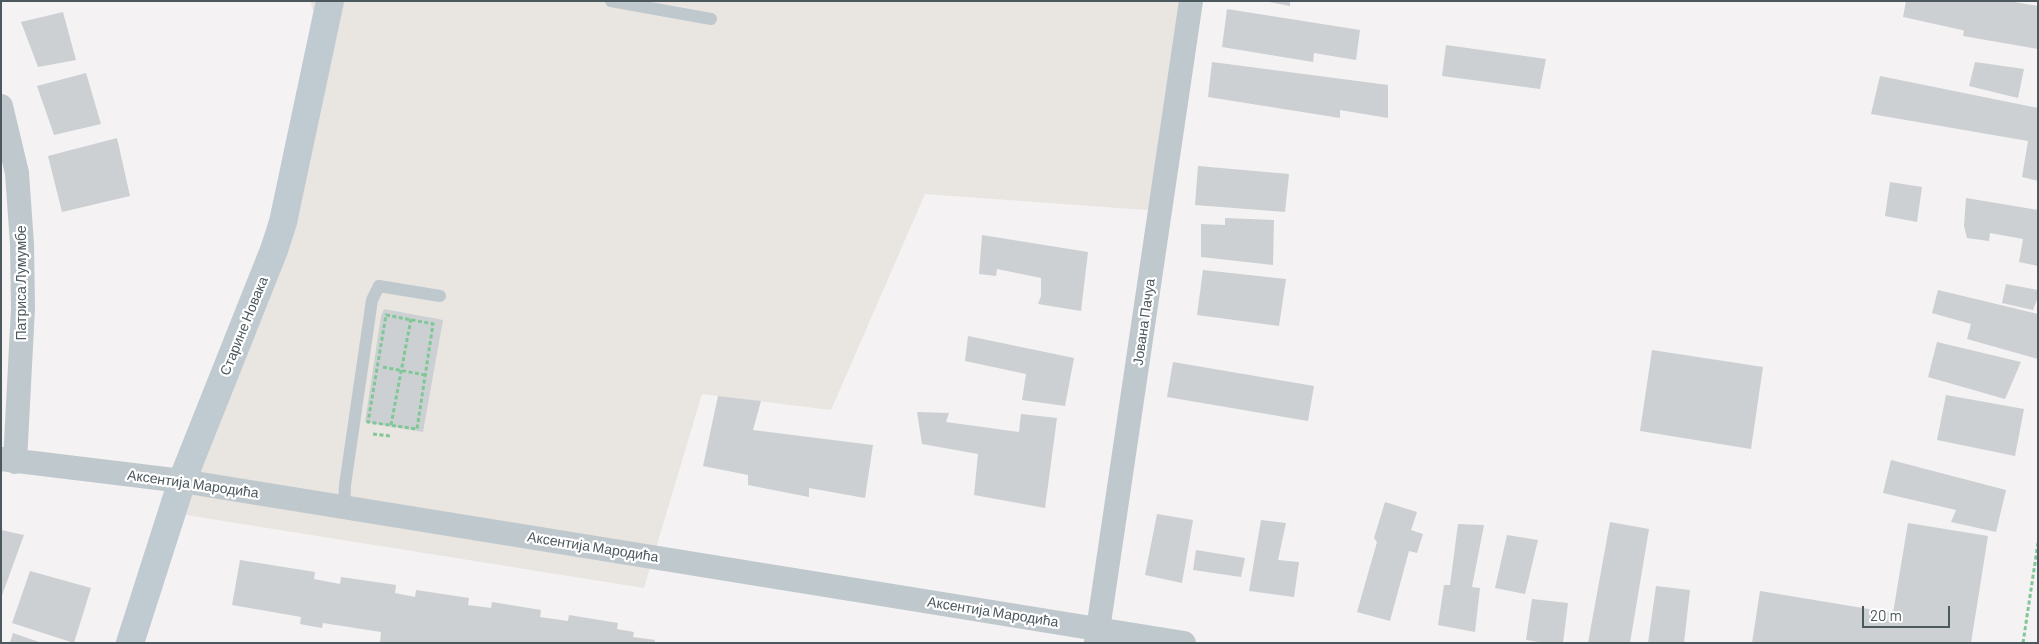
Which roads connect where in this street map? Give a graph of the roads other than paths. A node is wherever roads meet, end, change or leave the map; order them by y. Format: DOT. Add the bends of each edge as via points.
graph roads {
  1 [pos="330,1"];
  2 [pos="611,1"];
  3 [pos="1191,1"];
  4 [pos="710,19"];
  5 [pos="1,106"];
  6 [pos="440,296"];
  7 [pos="8,460"];
  8 [pos="182,480"];
  9 [pos="344,507"];
  10 [pos="1097,636"];
  11 [pos="130,643"];
  12 [pos="1184,643"];
  1 -- 8 [label="street, Старине Новака" via="283,222"];
  2 -- 4 [label="lane"];
  3 -- 10 [label="street, Јована Пачуа"];
  5 -- 7 [label="street, Патриса Лумумбе" via="17,173 22,244 23,308"];
  6 -- 9 [label="lane" via="379,286 372,300"];
  7 -- 8 [label="street, Аксентија Мародића"];
  8 -- 9 [label="street, Аксентија Мародића"];
  8 -- 11 [label="street, Старине Новака"];
  9 -- 10 [label="street, Аксентија Мародића"];
  10 -- 12 [label="street, Аксентија Мародића"];
}
